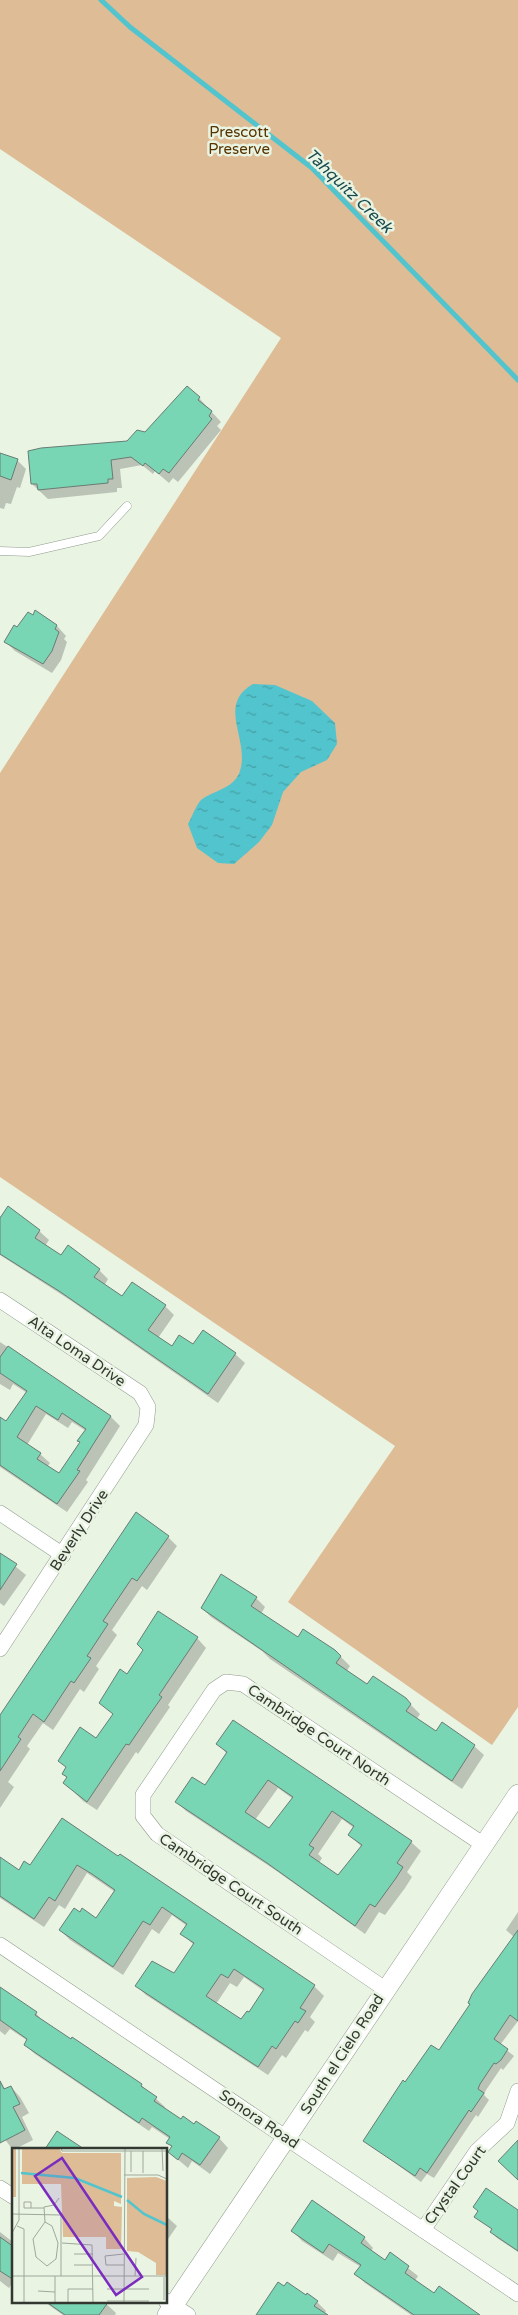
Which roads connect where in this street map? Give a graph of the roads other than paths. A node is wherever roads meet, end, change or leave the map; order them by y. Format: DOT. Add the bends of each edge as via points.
graph roads {
  1 [pos="128,506"];
  2 [pos="0,550"];
  3 [pos="0,1300"];
  4 [pos="148,1407"];
  5 [pos="0,1512"];
  6 [pos="63,1555"];
  7 [pos="0,1649"];
  8 [pos="172,1752"];
  9 [pos="518,1794"];
  10 [pos="484,1844"];
  11 [pos="0,1945"];
  12 [pos="385,1988"];
  13 [pos="518,2091"];
  14 [pos="288,2138"];
  15 [pos="0,2188"];
  16 [pos="12,2196"];
  17 [pos="423,2230"];
  18 [pos="518,2294"];
  19 [pos="173,2309"];
  1 -- 2 [label="lane" via="99,536 29,552"];
  3 -- 4 [label="street, Alta Loma Drive" via="140,1393"];
  4 -- 6 [label="street, Beverly Drive" via="146,1426"];
  5 -- 6 [label="street"];
  6 -- 7 [label="street, Beverly Drive"];
  8 -- 10 [label="street, Cambridge Court North" via="214,1690 226,1682 243,1684"];
  8 -- 12 [label="street, Cambridge Court South" via="144,1795 143,1816 157,1834"];
  9 -- 10 [label="street, South el Cielo Road"];
  10 -- 12 [label="street, South el Cielo Road"];
  11 -- 14 [label="street, Sonora Road"];
  12 -- 14 [label="street, South el Cielo Road"];
  13 -- 17 [label="street, Crystal Court" via="507,2122 477,2151"];
  14 -- 17 [label="street, Sonora Road"];
  14 -- 19 [label="street, South el Cielo Road"];
  15 -- 16 [label="street"];
  17 -- 18 [label="street, Sonora Road"];
}
